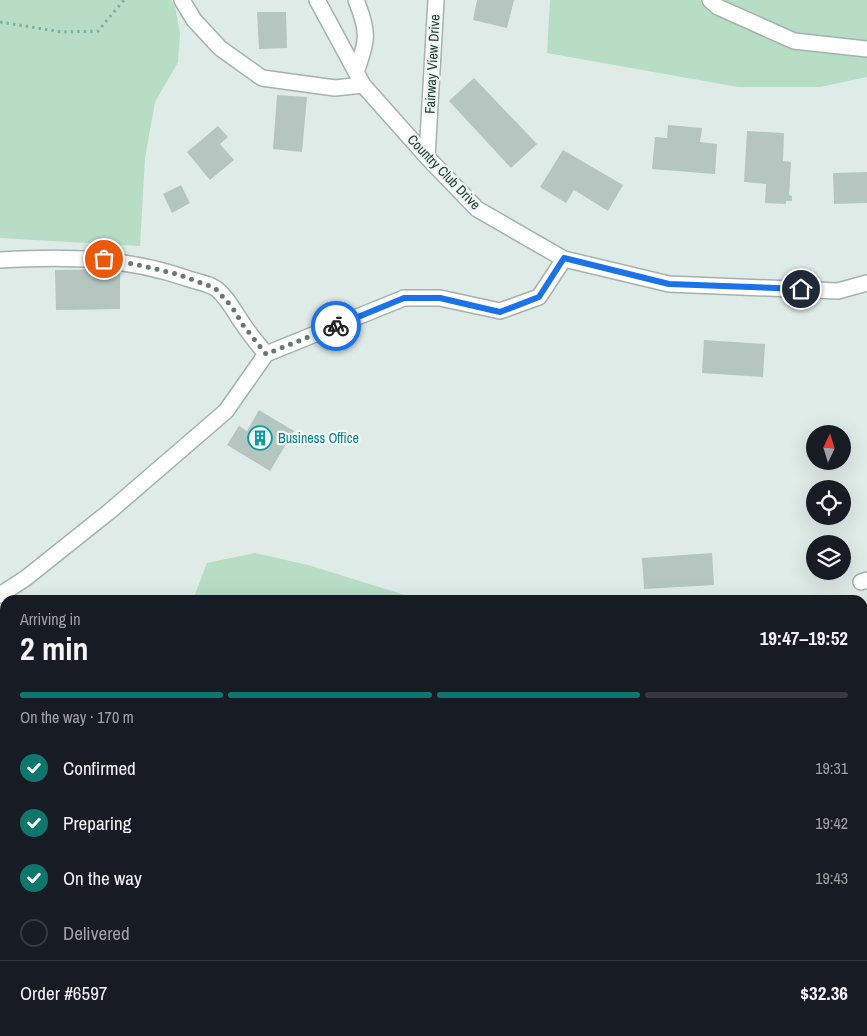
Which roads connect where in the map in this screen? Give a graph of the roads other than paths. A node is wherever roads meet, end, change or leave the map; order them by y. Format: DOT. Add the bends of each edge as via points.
graph roads {
  1 [pos="182,0"];
  2 [pos="317,0"];
  3 [pos="356,0"];
  4 [pos="436,0"];
  5 [pos="710,0"];
  6 [pos="867,49"];
  7 [pos="360,79"];
  8 [pos="427,157"];
  9 [pos="564,258"];
  10 [pos="0,260"];
  11 [pos="867,283"];
  12 [pos="266,354"];
  13 [pos="1,595"];
  1 -- 7 [label="street" via="194,20 220,48 262,78 335,88"];
  2 -- 7 [label="street, Country Club Drive"];
  3 -- 7 [label="street" via="367,32"];
  4 -- 8 [label="street, Fairway View Drive"];
  5 -- 6 [label="street" via="718,7 794,41"];
  7 -- 8 [label="street, Country Club Drive"];
  8 -- 9 [label="street, Country Club Drive" via="477,209"];
  9 -- 11 [label="street, Country Club Drive" via="669,284 838,291"];
  9 -- 12 [label="street" via="539,297 500,312 440,298 404,298"];
  10 -- 12 [label="street" via="44,257 104,259 187,278 215,288"];
  12 -- 13 [label="street" via="226,411 110,511"];
}
